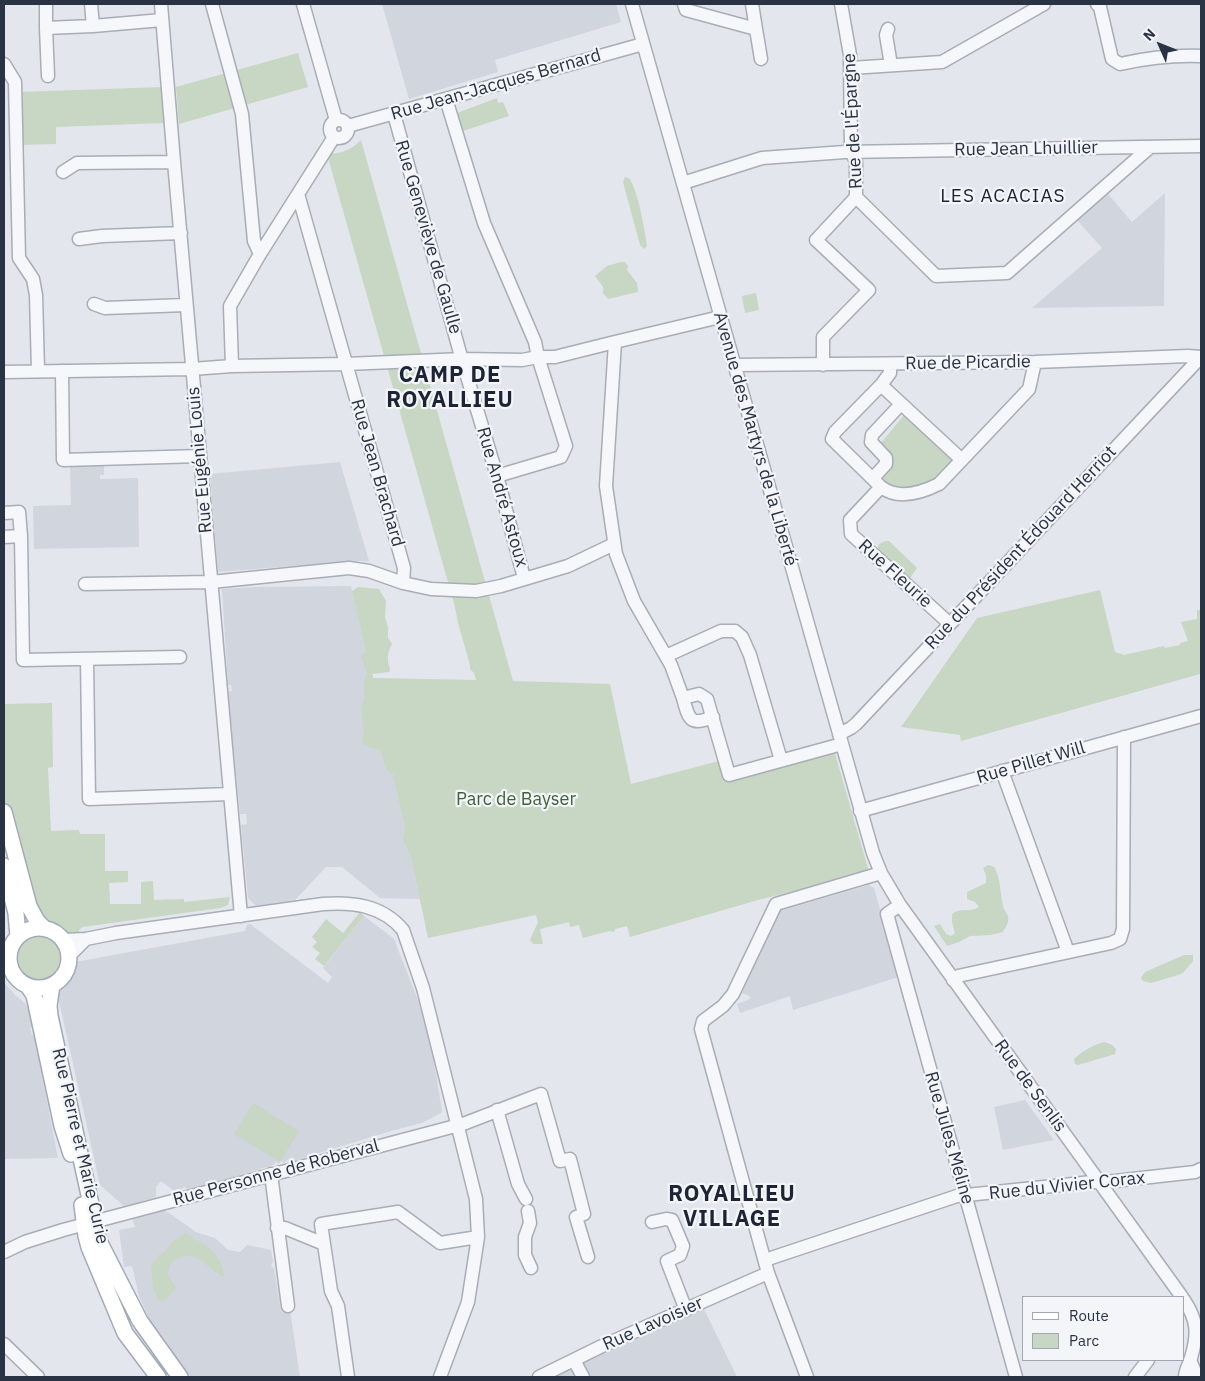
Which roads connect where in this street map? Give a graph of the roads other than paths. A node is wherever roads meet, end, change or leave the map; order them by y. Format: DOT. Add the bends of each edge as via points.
graph roads {
  1 [pos="46,4"];
  2 [pos="91,4"];
  3 [pos="161,4"];
  4 [pos="212,4"];
  5 [pos="303,4"];
  6 [pos="632,4"];
  7 [pos="684,4"];
  8 [pos="752,4"];
  9 [pos="841,4"];
  10 [pos="1044,4"];
  11 [pos="1097,4"];
  12 [pos="162,20"];
  13 [pos="93,26"];
  14 [pos="46,28"];
  15 [pos="756,29"];
  16 [pos="888,29"];
  17 [pos="643,44"];
  18 [pos="1201,56"];
  19 [pos="761,58"];
  20 [pos="4,64"];
  21 [pos="891,65"];
  22 [pos="850,68"];
  23 [pos="48,76"];
  24 [pos="446,99"];
  25 [pos="394,114"];
  26 [pos="342,123"];
  27 [pos="1201,146"];
  28 [pos="1149,148"];
  29 [pos="851,151"];
  30 [pos="174,162"];
  31 [pos="63,172"];
  32 [pos="683,183"];
  33 [pos="298,194"];
  34 [pos="856,197"];
  35 [pos="181,233"];
  36 [pos="79,239"];
  37 [pos="260,254"];
  38 [pos="94,304"];
  39 [pos="186,305"];
  40 [pos="720,317"];
  41 [pos="615,342"];
  42 [pos="538,357"];
  43 [pos="1200,358"];
  44 [pos="462,360"];
  45 [pos="1035,362"];
  46 [pos="346,364"];
  47 [pos="890,364"];
  48 [pos="734,365"];
  49 [pos="823,365"];
  50 [pos="232,366"];
  51 [pos="192,369"];
  52 [pos="38,371"];
  53 [pos="62,371"];
  54 [pos="4,372"];
  55 [pos="881,385"];
  56 [pos="901,404"];
  57 [pos="200,456"];
  58 [pos="962,460"];
  59 [pos="497,476"];
  60 [pos="877,483"];
  61 [pos="4,513"];
  62 [pos="21,536"];
  63 [pos="4,537"];
  64 [pos="614,544"];
  65 [pos="524,578"];
  66 [pos="211,582"];
  67 [pos="403,583"];
  68 [pos="85,584"];
  69 [pos="950,624"];
  70 [pos="666,656"];
  71 [pos="180,657"];
  72 [pos="87,659"];
  73 [pos="683,698"];
  74 [pos="1201,716"];
  75 [pos="713,717"];
  76 [pos="1124,737"];
  77 [pos="840,739"];
  78 [pos="781,760"];
  79 [pos="1002,771"];
  80 [pos="230,794"];
  81 [pos="860,811"];
  82 [pos="4,812"];
  83 [pos="4,866"];
  84 [pos="881,873"];
  85 [pos="900,905"];
  86 [pos="241,916"];
  87 [pos="44,928"];
  88 [pos="86,939"];
  89 [pos="63,940"];
  90 [pos="11,946"];
  91 [pos="1068,952"];
  92 [pos="69,956"];
  93 [pos="7,967"];
  94 [pos="953,980"];
  95 [pos="52,985"];
  96 [pos="28,986"];
  97 [pos="497,1110"];
  98 [pos="458,1125"];
  99 [pos="1201,1170"];
  100 [pos="271,1174"];
  101 [pos="1098,1182"];
  102 [pos="964,1195"];
  103 [pos="652,1222"];
  104 [pos="89,1224"];
  105 [pos="277,1228"];
  106 [pos="478,1237"];
  107 [pos="324,1244"];
  108 [pos="4,1252"];
  109 [pos="588,1257"];
  110 [pos="765,1260"];
  111 [pos="531,1268"];
  112 [pos="768,1273"];
  113 [pos="1182,1296"];
  114 [pos="1185,1301"];
  115 [pos="288,1306"];
  116 [pos="686,1310"];
  117 [pos="4,1344"];
  118 [pos="574,1360"];
  119 [pos="1190,1360"];
  120 [pos="1147,1361"];
  121 [pos="38,1377"];
  122 [pos="158,1377"];
  123 [pos="180,1377"];
  124 [pos="348,1377"];
  125 [pos="440,1377"];
  126 [pos="539,1377"];
  127 [pos="583,1377"];
  128 [pos="807,1377"];
  129 [pos="1016,1377"];
  130 [pos="1135,1377"];
  131 [pos="1184,1377"];
  132 [pos="1201,1377"];
  1 -- 14 [label="street"];
  2 -- 13 [label="street"];
  3 -- 12 [label="street, Rue Eugénie Louis"];
  4 -- 37 [label="street" via="242,114 254,241"];
  5 -- 26 [label="street"];
  6 -- 17 [label="street, Avenue des Martyrs de la Liberté"];
  7 -- 15 [label="street" via="686,10"];
  8 -- 15 [label="street"];
  9 -- 22 [label="street, Rue de l'Épargne"];
  10 -- 21 [label="street" via="942,62"];
  11 -- 18 [label="street" via="1112,59 1120,64 1151,58"];
  12 -- 13 [label="street"];
  12 -- 30 [label="street, Rue Eugénie Louis"];
  13 -- 14 [label="street"];
  14 -- 23 [label="street"];
  15 -- 19 [label="street"];
  16 -- 21 [label="street"];
  17 -- 24 [label="street, Rue Jean-Jacques Bernard"];
  17 -- 32 [label="street, Avenue des Martyrs de la Liberté"];
  20 -- 52 [label="street" via="15,82 19,258 34,279"];
  21 -- 22 [label="street"];
  22 -- 29 [label="street, Rue de l'Épargne"];
  24 -- 25 [label="street, Rue Jean-Jacques Bernard"];
  24 -- 42 [label="street" via="484,223 536,342"];
  25 -- 26 [label="street, Rue Jean-Jacques Bernard"];
  25 -- 44 [label="street, Rue Geneviève de Gaulle"];
  26 -- 33 [label="street" via="330,126 334,137"];
  27 -- 28 [label="street, Rue Jean Lhuillier"];
  28 -- 29 [label="street, Rue Jean Lhuillier"];
  28 -- 34 [label="street, Rue de l'Épargne" via="1007,273 936,276"];
  29 -- 32 [label="street, Rue Jean Lhuillier" via="762,158"];
  29 -- 34 [label="street, Rue de l'Épargne" via="856,162"];
  30 -- 31 [label="street" via="77,163"];
  30 -- 35 [label="street, Rue Eugénie Louis"];
  32 -- 40 [label="street, Avenue des Martyrs de la Liberté"];
  33 -- 37 [label="street"];
  33 -- 46 [label="street, Rue Jean Brachard"];
  34 -- 49 [label="street" via="816,240 869,290 823,337"];
  35 -- 36 [label="street"];
  35 -- 39 [label="street, Rue Eugénie Louis"];
  37 -- 50 [label="street" via="230,306"];
  38 -- 39 [label="street" via="104,308"];
  39 -- 51 [label="street, Rue Eugénie Louis"];
  40 -- 41 [label="street"];
  40 -- 48 [label="street, Avenue des Martyrs de la Liberté"];
  41 -- 42 [label="street" via="555,357"];
  41 -- 64 [label="street" via="606,486"];
  42 -- 44 [label="street"];
  42 -- 59 [label="street" via="566,446 561,457"];
  43 -- 45 [label="street, Rue de Picardie"];
  43 -- 69 [label="street, Rue du Président Édouard Herriot"];
  44 -- 46 [label="street"];
  44 -- 59 [label="street, Rue André Astoux"];
  45 -- 47 [label="street, Rue de Picardie"];
  45 -- 58 [label="street" via="1029,389"];
  46 -- 50 [label="street"];
  46 -- 67 [label="street, Rue Jean Brachard" via="404,568"];
  47 -- 49 [label="street, Rue de Picardie"];
  47 -- 55 [label="street" via="890,373"];
  48 -- 49 [label="street, Rue de Picardie"];
  48 -- 77 [label="street, Avenue des Martyrs de la Liberté"];
  50 -- 51 [label="street"];
  51 -- 53 [label="street"];
  51 -- 57 [label="street, Rue Eugénie Louis"];
  52 -- 53 [label="street"];
  52 -- 54 [label="street"];
  53 -- 57 [label="street" via="63,460"];
  55 -- 56 [label="street"];
  55 -- 60 [label="street" via="832,439"];
  56 -- 58 [label="street"];
  56 -- 60 [label="street, Rue Fleurie" via="872,435 871,442 886,458"];
  57 -- 66 [label="street, Rue Eugénie Louis"];
  58 -- 60 [label="street" via="939,484 926,491 901,494 890,492"];
  59 -- 65 [label="street, Rue André Astoux"];
  60 -- 69 [label="street, Rue Fleurie" via="850,520 851,534"];
  61 -- 62 [label="street" via="19,512"];
  62 -- 63 [label="street"];
  62 -- 72 [label="street" via="23,660"];
  64 -- 65 [label="street" via="568,566"];
  64 -- 70 [label="street" via="618,564 634,600"];
  65 -- 67 [label="street" via="476,591 431,589"];
  66 -- 67 [label="street" via="349,568"];
  66 -- 68 [label="street"];
  66 -- 80 [label="street, Rue Eugénie Louis"];
  69 -- 77 [label="street, Rue du Président Édouard Herriot"];
  70 -- 73 [label="street"];
  70 -- 78 [label="street" via="722,631 735,631 742,637"];
  71 -- 72 [label="street"];
  72 -- 80 [label="street" via="89,799"];
  73 -- 75 [label="street" via="703,695"];
  73 -- 75 [label="street" via="688,716 694,721"];
  74 -- 76 [label="street, Rue Pillet Will"];
  75 -- 78 [label="street, Rue du Président Édouard Herriot" via="729,776"];
  76 -- 79 [label="street, Rue Pillet Will"];
  76 -- 91 [label="street" via="1122,935 1117,941"];
  77 -- 78 [label="street, Rue du Président Édouard Herriot"];
  77 -- 81 [label="street, Avenue des Martyrs de la Liberté"];
  79 -- 81 [label="street, Rue Pillet Will"];
  79 -- 91 [label="street"];
  80 -- 86 [label="street, Rue Eugénie Louis"];
  81 -- 84 [label="street, Avenue des Martyrs de la Liberté"];
  82 -- 87 [label="main road" via="29,906"];
  83 -- 90 [label="main road" via="16,912"];
  84 -- 85 [label="street, Rue de Senlis"];
  84 -- 110 [label="street" via="776,904 732,994 700,1029"];
  85 -- 94 [label="street, Rue de Senlis"];
  85 -- 102 [label="street, Rue Jules Méline" via="887,914"];
  86 -- 88 [label="street"];
  86 -- 98 [label="street" via="346,903 374,908 398,922 404,930 423,988"];
  87 -- 89 [label="main road"];
  87 -- 90 [label="main road" via="26,931"];
  88 -- 89 [label="street"];
  88 -- 92 [label="street"];
  89 -- 92 [label="main road"];
  90 -- 93 [label="main road"];
  91 -- 94 [label="street" via="958,976"];
  92 -- 95 [label="main road" via="65,973"];
  93 -- 96 [label="main road"];
  94 -- 101 [label="street, Rue de Senlis"];
  95 -- 96 [label="main road"];
  95 -- 104 [label="main road, Rue Pierre et Marie Curie" via="50,1016"];
  96 -- 104 [label="main road, Rue Pierre et Marie Curie" via="34,995 62,1126"];
  97 -- 98 [label="street, Rue Personne de Roberval"];
  97 -- 109 [label="street, Rue Personne de Roberval" via="541,1094 560,1161 570,1159 584,1214 576,1217"];
  97 -- 111 [label="street" via="527,1205 530,1223 525,1237 525,1255"];
  98 -- 100 [label="street, Rue Personne de Roberval"];
  98 -- 106 [label="street" via="476,1199"];
  99 -- 101 [label="street, Rue du Vivier Corax"];
  100 -- 104 [label="street, Rue Personne de Roberval"];
  100 -- 105 [label="street"];
  101 -- 102 [label="street, Rue du Vivier Corax"];
  101 -- 113 [label="street, Rue de Senlis"];
  102 -- 110 [label="street, Rue du Vivier Corax"];
  102 -- 129 [label="street, Rue Jules Méline"];
  103 -- 116 [label="street" via="666,1219 675,1225 683,1246 680,1256 668,1261"];
  104 -- 108 [label="street, Rue Personne de Roberval" via="25,1242"];
  104 -- 122 [label="main road, Rue Pierre et Marie Curie" via="89,1247 125,1332"];
  104 -- 123 [label="main road, Rue Pierre et Marie Curie" via="140,1321"];
  105 -- 107 [label="street" via="285,1228"];
  105 -- 115 [label="street"];
  106 -- 107 [label="street" via="440,1242 398,1212 321,1224"];
  106 -- 125 [label="street" via="468,1302"];
  107 -- 124 [label="street" via="331,1292 338,1306"];
  110 -- 112 [label="street"];
  112 -- 116 [label="street, Rue Lavoisier"];
  112 -- 128 [label="street"];
  114 -- 119 [label="street, Rue de Senlis" via="1196,1324"];
  116 -- 118 [label="street, Rue Lavoisier"];
  117 -- 121 [label="street"];
  118 -- 126 [label="street, Rue Lavoisier"];
  118 -- 127 [label="street"];
  119 -- 131 [label="street, Rue de Senlis"];
  119 -- 132 [label="street"];
  120 -- 130 [label="street"];
}
